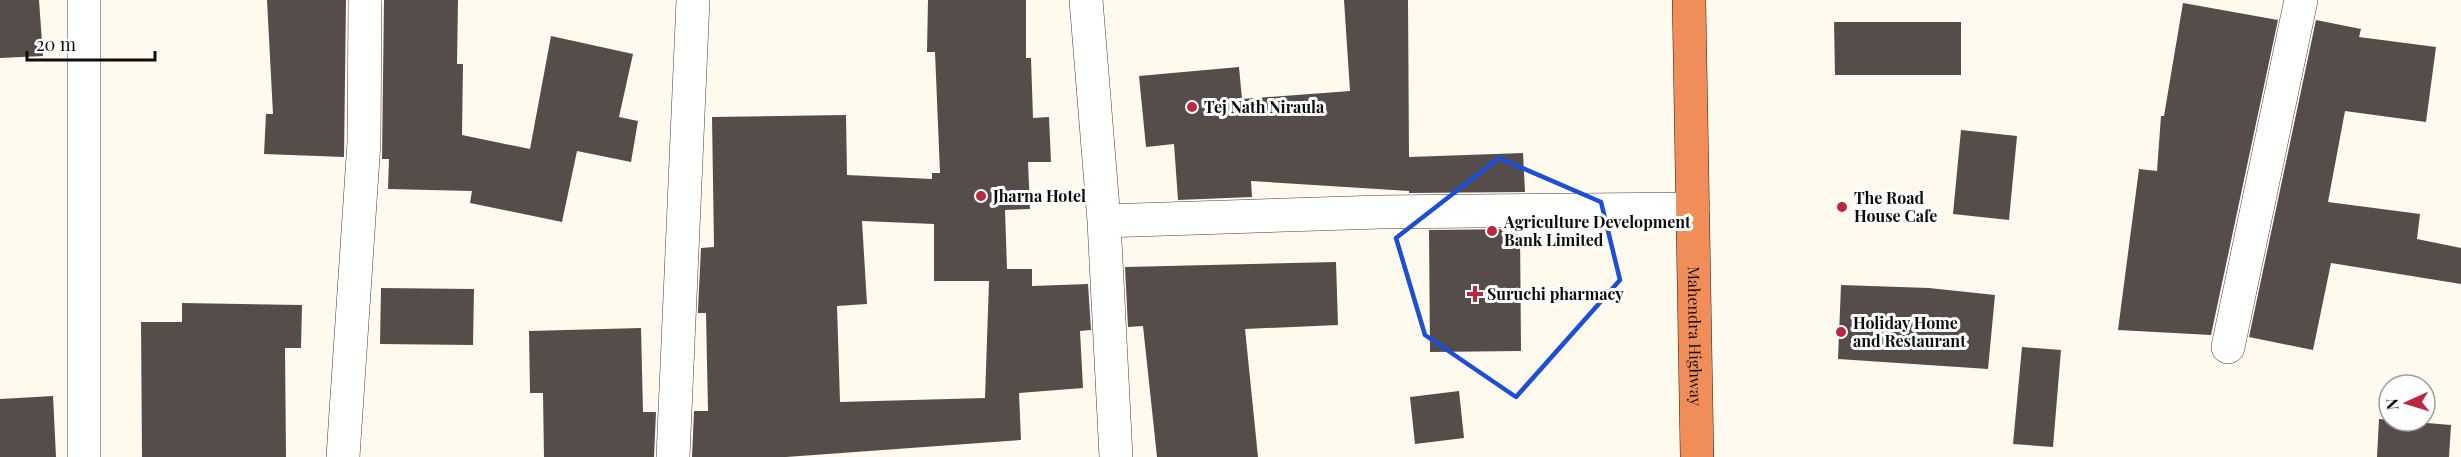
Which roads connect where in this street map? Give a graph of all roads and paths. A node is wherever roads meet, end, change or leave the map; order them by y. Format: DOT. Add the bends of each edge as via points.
graph roads {
  1 [pos="84,0"];
  2 [pos="365,0"];
  3 [pos="693,0"];
  4 [pos="1086,0"];
  5 [pos="1689,0"];
  6 [pos="2301,0"];
  7 [pos="1693,209"];
  8 [pos="1104,221"];
  9 [pos="2228,347"];
  10 [pos="84,457"];
  11 [pos="343,457"];
  12 [pos="673,457"];
  13 [pos="1116,457"];
  14 [pos="1697,457"];
  1 -- 10 [label="street"];
  2 -- 11 [label="street" via="364,142"];
  3 -- 12 [label="street"];
  4 -- 8 [label="street"];
  5 -- 7 [label="highway, Mahendra Highway"];
  6 -- 9 [label="street"];
  7 -- 8 [label="street" via="1380,212"];
  7 -- 14 [label="highway, Mahendra Highway"];
  8 -- 13 [label="street"];
}
